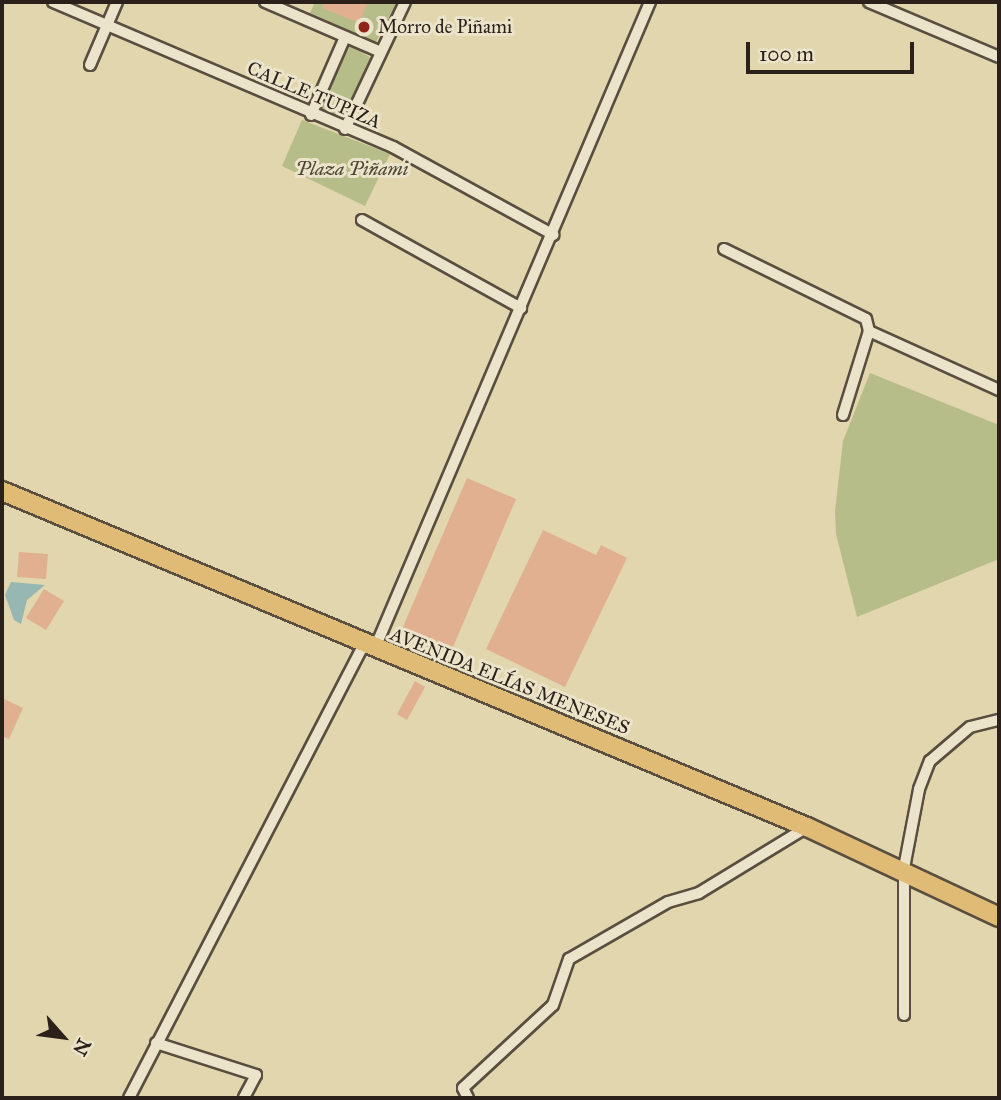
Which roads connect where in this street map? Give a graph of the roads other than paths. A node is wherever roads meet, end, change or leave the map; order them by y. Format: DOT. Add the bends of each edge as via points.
graph roads {
  1 [pos="53,2"];
  2 [pos="117,2"];
  3 [pos="265,2"];
  4 [pos="405,2"];
  5 [pos="650,2"];
  6 [pos="869,2"];
  7 [pos="107,25"];
  8 [pos="345,37"];
  9 [pos="379,51"];
  10 [pos="999,57"];
  11 [pos="90,65"];
  12 [pos="311,115"];
  13 [pos="345,129"];
  14 [pos="362,220"];
  15 [pos="554,235"];
  16 [pos="724,249"];
  17 [pos="521,308"];
  18 [pos="869,331"];
  19 [pos="999,390"];
  20 [pos="843,415"];
  21 [pos="2,491"];
  22 [pos="370,646"];
  23 [pos="999,720"];
  24 [pos="807,827"];
  25 [pos="904,868"];
  26 [pos="999,917"];
  27 [pos="904,1015"];
  28 [pos="156,1043"];
  29 [pos="129,1098"];
  30 [pos="244,1098"];
  31 [pos="468,1098"];
  1 -- 7 [label="street, CALLE TUPIZA"];
  2 -- 7 [label="street"];
  3 -- 8 [label="street"];
  4 -- 9 [label="street"];
  5 -- 15 [label="street"];
  6 -- 10 [label="street"];
  7 -- 11 [label="street"];
  7 -- 12 [label="street, CALLE TUPIZA"];
  8 -- 9 [label="street"];
  8 -- 12 [label="street"];
  9 -- 13 [label="street"];
  12 -- 13 [label="street, CALLE TUPIZA"];
  13 -- 15 [label="street, CALLE TUPIZA" via="393,147"];
  14 -- 17 [label="street"];
  15 -- 17 [label="street"];
  16 -- 18 [label="street" via="866,319"];
  17 -- 22 [label="street"];
  18 -- 19 [label="street"];
  18 -- 20 [label="street"];
  21 -- 22 [label="main road, AVENIDA ELÍAS MENESES"];
  22 -- 24 [label="main road, AVENIDA ELÍAS MENESES"];
  22 -- 28 [label="street"];
  23 -- 25 [label="street" via="970,727 930,761 919,789"];
  24 -- 25 [label="main road, AVENIDA ELÍAS MENESES"];
  24 -- 31 [label="street" via="699,893 668,902 569,959 553,1005 463,1088"];
  25 -- 26 [label="main road, AVENIDA ELÍAS MENESES"];
  25 -- 27 [label="street"];
  28 -- 29 [label="street"];
  28 -- 30 [label="street" via="257,1075"];
}
